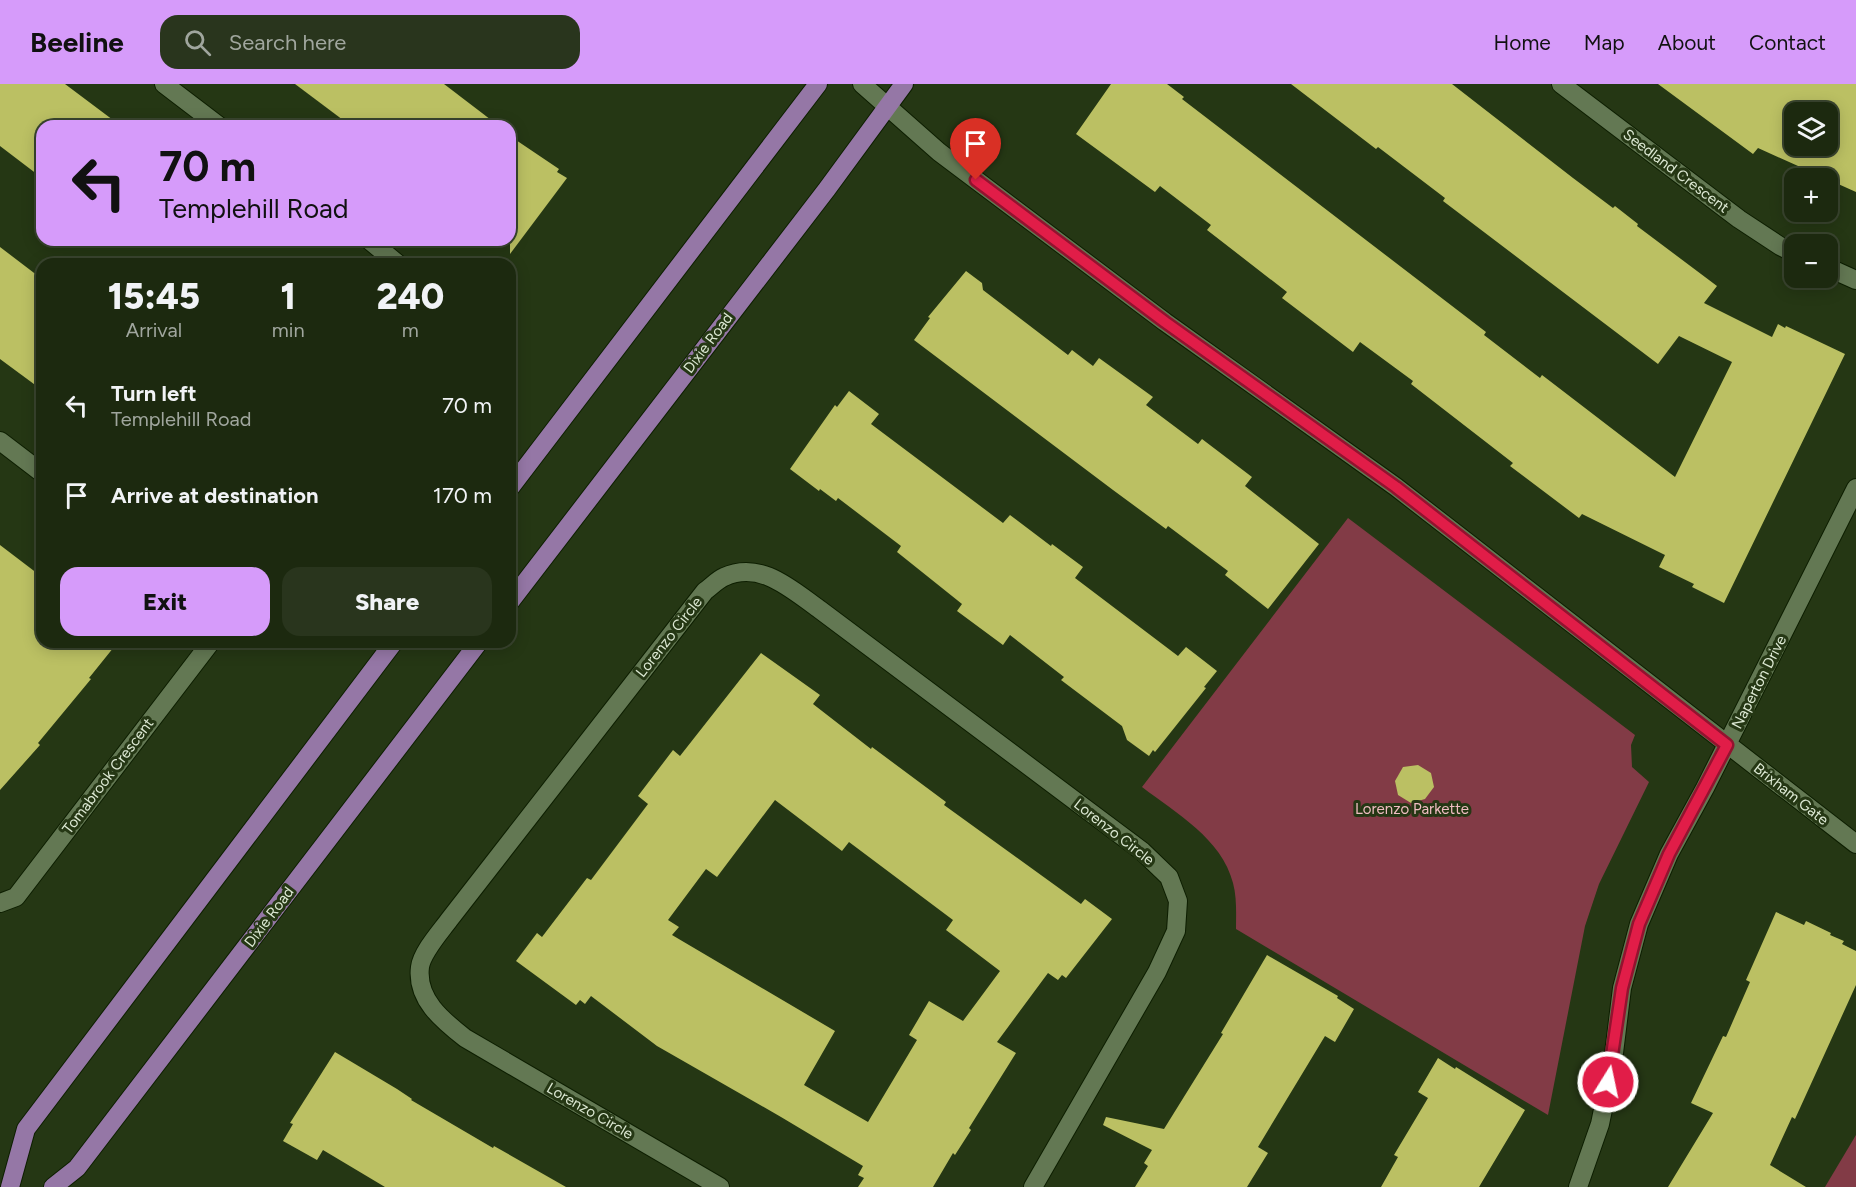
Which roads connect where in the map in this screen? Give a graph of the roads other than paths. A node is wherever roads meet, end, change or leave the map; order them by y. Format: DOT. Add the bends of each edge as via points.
graph roads {
  1 [pos="164,84"];
  2 [pos="818,84"];
  3 [pos="862,84"];
  4 [pos="904,84"];
  5 [pos="1561,84"];
  6 [pos="888,107"];
  7 [pos="211,120"];
  8 [pos="376,246"];
  9 [pos="1784,248"];
  10 [pos="391,258"];
  11 [pos="1838,272"];
  12 [pos="1856,280"];
  13 [pos="0,441"];
  14 [pos="36,468"];
  15 [pos="516,480"];
  16 [pos="1856,488"];
  17 [pos="516,594"];
  18 [pos="206,648"];
  19 [pos="389,648"];
  20 [pos="474,648"];
  21 [pos="1727,745"];
  22 [pos="1856,844"];
  23 [pos="0,903"];
  24 [pos="10,1187"];
  25 [pos="53,1187"];
  26 [pos="720,1187"];
  27 [pos="1033,1187"];
  28 [pos="1578,1187"];
  1 -- 7 [label="street"];
  2 -- 15 [label="main road"];
  3 -- 6 [label="street, Brixham Gate"];
  4 -- 6 [label="main road, Dixie Road"];
  5 -- 9 [label="street, Seedland Crescent" via="1739,219"];
  6 -- 17 [label="main road, Dixie Road"];
  6 -- 21 [label="street, Brixham Gate" via="939,152 1050,236 1396,487"];
  8 -- 10 [label="street"];
  11 -- 12 [label="street"];
  13 -- 14 [label="street"];
  16 -- 21 [label="street, Naperton Drive"];
  18 -- 23 [label="street, Tomabrook Crescent" via="16,897"];
  19 -- 24 [label="main road" via="26,1129"];
  20 -- 25 [label="main road, Dixie Road" via="77,1168"];
  21 -- 22 [label="street, Brixham Gate"];
  21 -- 28 [label="street, Naperton Drive" via="1669,854 1639,924 1622,988 1600,1124"];
  26 -- 27 [label="street, Lorenzo Circle" via="465,1038 429,1007 420,966 449,920 705,591 724,577 746,572 766,574 783,583 1142,851 1169,877 1178,901 1176,932"];
}
